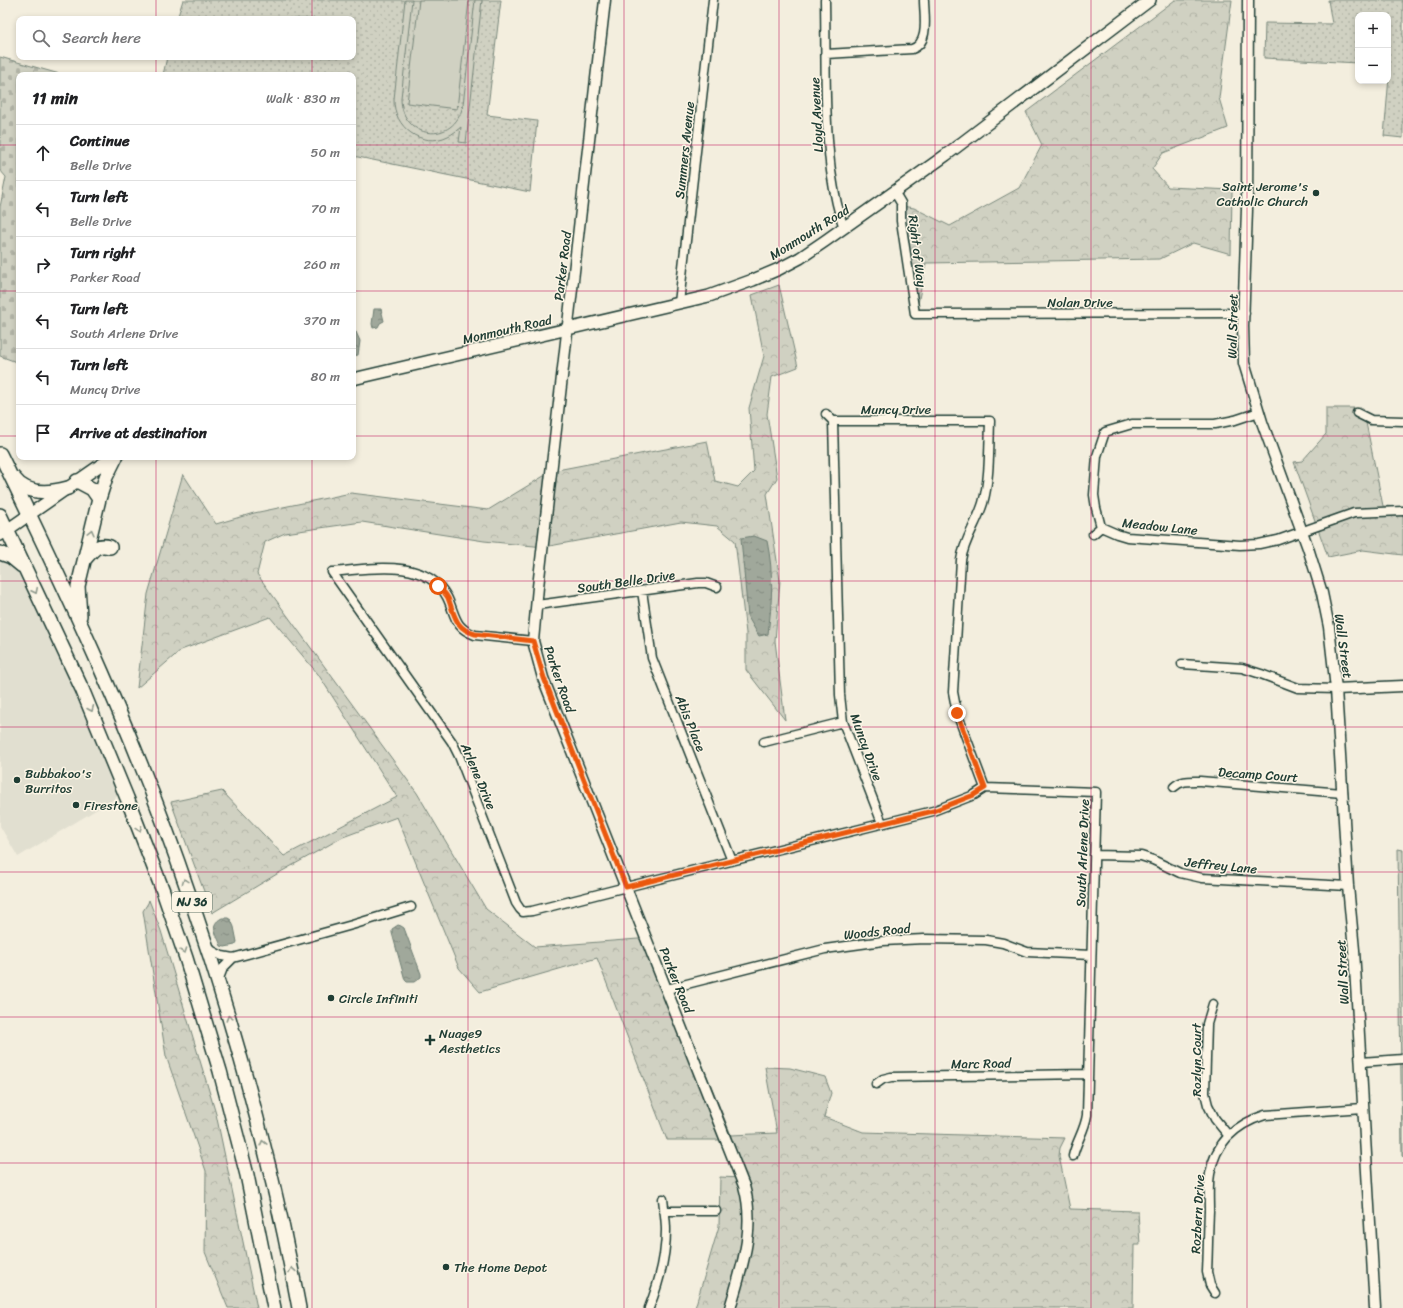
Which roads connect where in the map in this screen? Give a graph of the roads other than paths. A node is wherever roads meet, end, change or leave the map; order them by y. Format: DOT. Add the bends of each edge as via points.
graph roads {
  1 [pos="605,0"];
  2 [pos="713,0"];
  3 [pos="825,0"];
  4 [pos="924,0"];
  5 [pos="1150,0"];
  6 [pos="1248,0"];
  7 [pos="826,54"];
  8 [pos="895,193"];
  9 [pos="844,228"];
  10 [pos="679,303"];
  11 [pos="1245,313"];
  12 [pos="915,314"];
  13 [pos="568,329"];
  14 [pos="356,379"];
  15 [pos="1259,412"];
  16 [pos="1357,413"];
  17 [pos="826,414"];
  18 [pos="833,421"];
  19 [pos="1403,421"];
  20 [pos="1100,425"];
  21 [pos="1105,432"];
  22 [pos="0,454"];
  23 [pos="110,460"];
  24 [pos="114,460"];
  25 [pos="8,470"];
  26 [pos="72,485"];
  27 [pos="99,499"];
  28 [pos="1403,512"];
  29 [pos="0,514"];
  30 [pos="29,516"];
  31 [pos="1101,527"];
  32 [pos="1302,532"];
  33 [pos="4,533"];
  34 [pos="1093,534"];
  35 [pos="110,547"];
  36 [pos="0,553"];
  37 [pos="84,560"];
  38 [pos="25,570"];
  39 [pos="717,587"];
  40 [pos="642,591"];
  41 [pos="537,605"];
  42 [pos="81,626"];
  43 [pos="533,641"];
  44 [pos="1182,664"];
  45 [pos="1403,686"];
  46 [pos="1336,689"];
  47 [pos="843,722"];
  48 [pos="764,742"];
  49 [pos="1102,786"];
  50 [pos="1174,787"];
  51 [pos="985,788"];
  52 [pos="1096,792"];
  53 [pos="1342,793"];
  54 [pos="882,823"];
  55 [pos="1094,854"];
  56 [pos="732,861"];
  57 [pos="1348,886"];
  58 [pos="626,887"];
  59 [pos="410,907"];
  60 [pos="206,947"];
  61 [pos="1091,955"];
  62 [pos="233,958"];
  63 [pos="218,982"];
  64 [pos="667,989"];
  65 [pos="1213,1004"];
  66 [pos="1403,1059"];
  67 [pos="1361,1062"];
  68 [pos="1088,1074"];
  69 [pos="876,1084"];
  70 [pos="1363,1108"];
  71 [pos="1228,1135"];
  72 [pos="1073,1156"];
  73 [pos="663,1199"];
  74 [pos="716,1211"];
  75 [pos="664,1212"];
  76 [pos="1215,1293"];
  77 [pos="652,1307"];
  78 [pos="274,1308"];
  79 [pos="299,1308"];
  80 [pos="730,1308"];
  81 [pos="1375,1308"];
  1 -- 13 [label="street, Parker Road"];
  2 -- 10 [label="street, Summers Avenue"];
  3 -- 7 [label="street, Lloyd Avenue"];
  4 -- 7 [label="street" via="924,36 915,48"];
  5 -- 8 [label="main road, Monmouth Road"];
  6 -- 11 [label="street, Wall Street"];
  7 -- 9 [label="street, Lloyd Avenue" via="830,161 836,204"];
  8 -- 9 [label="main road, Monmouth Road"];
  8 -- 12 [label="street, Right of Way" via="901,203 901,221"];
  9 -- 10 [label="main road, Monmouth Road" via="779,269 727,290"];
  10 -- 13 [label="main road, Monmouth Road"];
  11 -- 12 [label="street, Nolan Drive"];
  11 -- 15 [label="street, Wall Street" via="1244,364"];
  13 -- 14 [label="main road, Monmouth Road"];
  13 -- 41 [label="street, Parker Road"];
  15 -- 21 [label="street" via="1215,424 1132,424"];
  15 -- 32 [label="street, Wall Street"];
  16 -- 19 [label="street" via="1371,420"];
  17 -- 18 [label="street"];
  18 -- 47 [label="street, Muncy Drive"];
  18 -- 51 [label="street, Muncy Drive" via="993,418 985,497 961,560 954,692 957,713"];
  20 -- 21 [label="street"];
  21 -- 31 [label="street" via="1097,456 1094,495"];
  22 -- 25 [label="highway, NJ 36"];
  23 -- 26 [label="main road"];
  24 -- 27 [label="highway"];
  25 -- 26 [label="highway" via="17,482 31,490 57,490"];
  25 -- 30 [label="highway, NJ 36"];
  26 -- 27 [label="highway" via="92,489"];
  26 -- 30 [label="main road"];
  37 -- 27 [label="highway, one-way"];
  28 -- 32 [label="street, Meadow Lane" via="1354,513"];
  29 -- 33 [label="highway, NJ 36"];
  30 -- 33 [label="main road"];
  30 -- 42 [label="highway, NJ 36"];
  31 -- 32 [label="street, Meadow Lane" via="1127,537 1240,545 1268,543"];
  31 -- 34 [label="street"];
  32 -- 46 [label="street, Wall Street" via="1326,609"];
  33 -- 38 [label="highway, NJ 36"];
  35 -- 37 [label="highway" via="99,546"];
  36 -- 38 [label="highway" via="11,557"];
  37 -- 42 [label="highway" via="78,586"];
  38 -- 78 [label="highway, NJ 36, one-way" via="78,678 163,891 186,958 220,1071 247,1175"];
  39 -- 40 [label="street, South Belle Drive" via="698,583"];
  40 -- 41 [label="street, South Belle Drive"];
  40 -- 56 [label="street, Abis Place" via="652,658"];
  41 -- 43 [label="street, Parker Road"];
  60 -- 42 [label="highway, NJ 36, one-way" via="148,782"];
  43 -- 58 [label="street, Parker Road" via="544,678"];
  43 -- 58 [label="street, Arlene Drive" via="466,632 457,621 443,591 420,573 390,568 332,572 452,742 520,909 525,912 532,911"];
  44 -- 46 [label="street" via="1242,668 1298,688"];
  45 -- 46 [label="street"];
  46 -- 53 [label="street, Wall Street"];
  47 -- 48 [label="street"];
  47 -- 54 [label="street, Muncy Drive"];
  49 -- 52 [label="street"];
  50 -- 53 [label="street, Decamp Court" via="1184,781"];
  51 -- 52 [label="street, South Arlene Drive"];
  51 -- 54 [label="street" via="933,811"];
  52 -- 55 [label="street, South Arlene Drive"];
  53 -- 57 [label="street, Wall Street"];
  54 -- 56 [label="street"];
  55 -- 57 [label="street, Jeffrey Lane" via="1141,856 1180,873 1202,878"];
  55 -- 61 [label="street, South Arlene Drive"];
  56 -- 58 [label="street"];
  57 -- 67 [label="street, Wall Street"];
  58 -- 64 [label="street, Parker Road"];
  59 -- 62 [label="street"];
  60 -- 62 [label="street" via="222,956"];
  60 -- 63 [label="highway, NJ 36"];
  61 -- 64 [label="street, Woods Road" via="1027,952 986,940 883,941 825,949"];
  61 -- 68 [label="street, South Arlene Drive"];
  62 -- 63 [label="street" via="223,968"];
  79 -- 63 [label="highway, NJ 36, one-way" via="257,1117"];
  64 -- 80 [label="street, Parker Road" via="747,1194 750,1215 748,1241"];
  65 -- 71 [label="street, Rozlyn Court" via="1207,1024 1205,1093 1212,1115"];
  66 -- 67 [label="street"];
  67 -- 70 [label="street, Wall Street"];
  68 -- 69 [label="street, Marc Road" via="891,1077"];
  68 -- 72 [label="street, South Arlene Drive" via="1086,1119"];
  70 -- 71 [label="street, Rozbern Drive" via="1265,1115 1254,1118"];
  70 -- 81 [label="street, Wall Street"];
  71 -- 76 [label="street, Rozbern Drive" via="1219,1148 1210,1175 1207,1272"];
  73 -- 75 [label="street"];
  74 -- 75 [label="street"];
  75 -- 77 [label="street" via="664,1255"];
}
